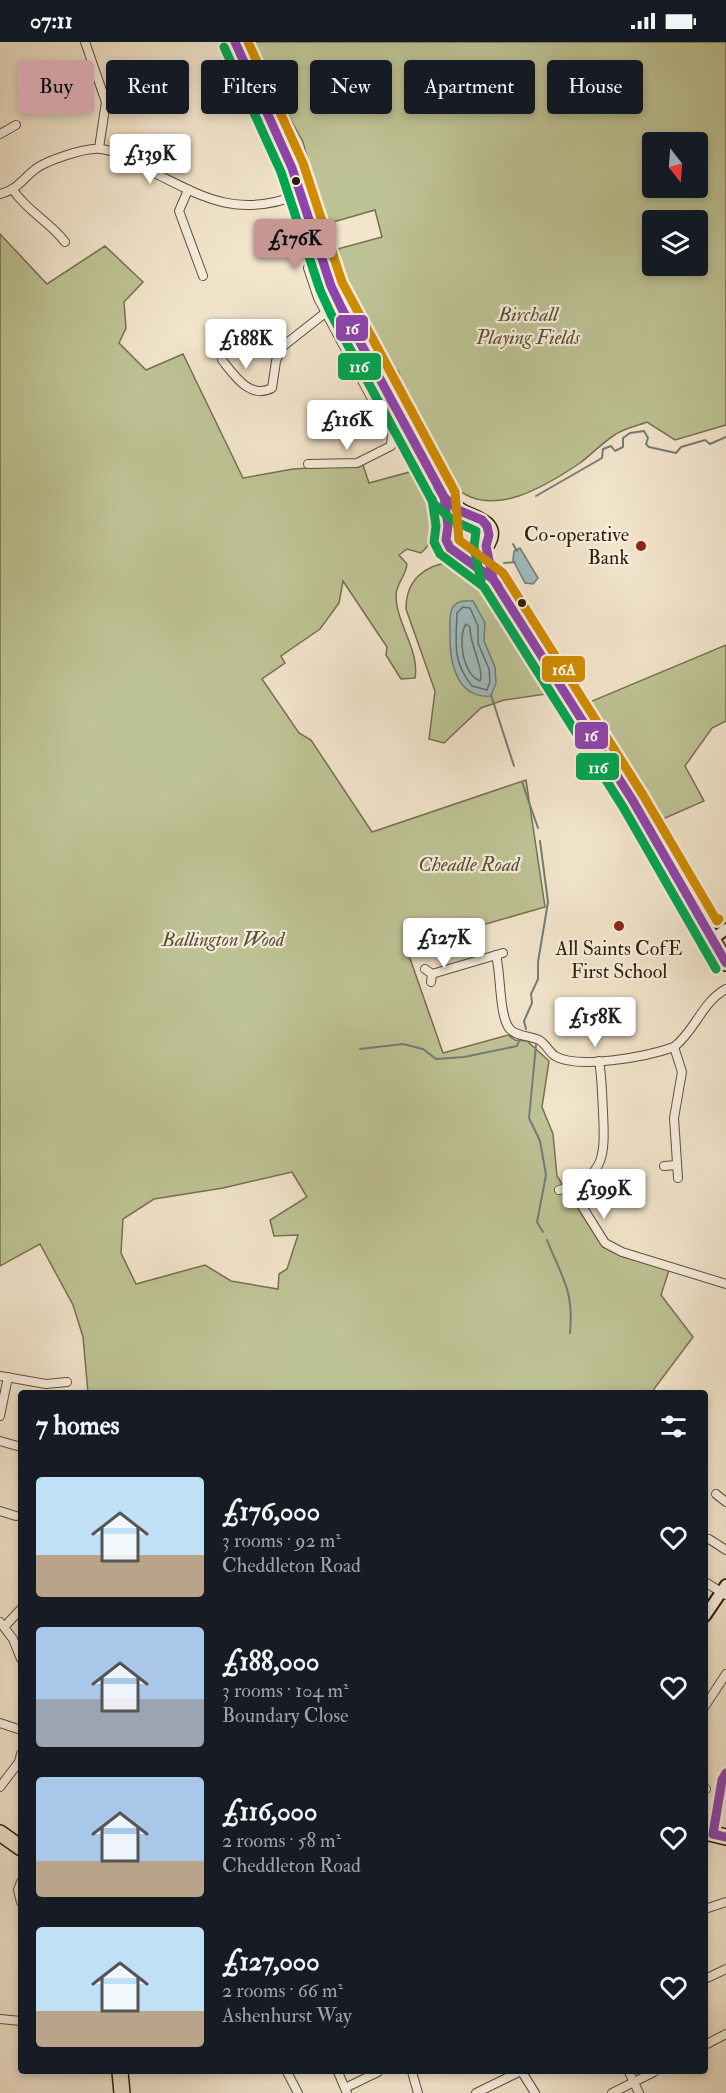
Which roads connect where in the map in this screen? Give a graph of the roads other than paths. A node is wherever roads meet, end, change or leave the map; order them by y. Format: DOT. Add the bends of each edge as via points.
graph roads {
  1 [pos="85,42"];
  2 [pos="235,42"];
  3 [pos="15,125"];
  4 [pos="0,134"];
  5 [pos="99,148"];
  6 [pos="13,190"];
  7 [pos="188,190"];
  8 [pos="0,194"];
  9 [pos="302,194"];
  10 [pos="65,243"];
  11 [pos="321,254"];
  12 [pos="202,276"];
  13 [pos="339,302"];
  14 [pos="326,313"];
  15 [pos="222,360"];
  16 [pos="399,432"];
  17 [pos="308,464"];
  18 [pos="444,497"];
  19 [pos="466,514"];
  20 [pos="448,526"];
  21 [pos="486,546"];
  22 [pos="464,556"];
  23 [pos="493,579"];
  24 [pos="726,929"];
  25 [pos="713,939"];
  26 [pos="726,963"];
  27 [pos="429,975"];
  28 [pos="726,989"];
  29 [pos="674,1047"];
  30 [pos="599,1061"];
  31 [pos="677,1165"];
  32 [pos="664,1166"];
  33 [pos="678,1178"];
  34 [pos="570,1187"];
  35 [pos="559,1190"];
  36 [pos="726,1284"];
  37 [pos="57,1373"];
  38 [pos="4,1377"];
  39 [pos="67,1382"];
  40 [pos="58,1383"];
  41 [pos="0,1416"];
  42 [pos="0,1441"];
  43 [pos="18,1446"];
  44 [pos="716,1494"];
  45 [pos="726,1503"];
  46 [pos="709,1539"];
  47 [pos="726,1550"];
  48 [pos="708,1583"];
  49 [pos="724,1591"];
  50 [pos="18,1611"];
  51 [pos="708,1612"];
  52 [pos="2,1624"];
  53 [pos="18,1653"];
  54 [pos="726,1674"];
  55 [pos="708,1701"];
  56 [pos="0,1723"];
  57 [pos="18,1729"];
  58 [pos="18,1763"];
  59 [pos="0,1787"];
  60 [pos="0,1833"];
  61 [pos="708,1833"];
  62 [pos="726,1837"];
  63 [pos="18,1846"];
  64 [pos="726,1902"];
  65 [pos="708,1908"];
  66 [pos="726,1969"];
  67 [pos="708,1978"];
  68 [pos="0,2019"];
  69 [pos="18,2021"];
  70 [pos="726,2034"];
  71 [pos="708,2043"];
  72 [pos="120,2074"];
  73 [pos="288,2074"];
  74 [pos="339,2074"];
  75 [pos="374,2074"];
  76 [pos="413,2074"];
  77 [pos="517,2074"];
  78 [pos="522,2074"];
  79 [pos="630,2074"];
  80 [pos="650,2074"];
  81 [pos="634,2082"];
  82 [pos="346,2090"];
  83 [pos="122,2093"];
  84 [pos="298,2093"];
  85 [pos="418,2093"];
  86 [pos="476,2093"];
  87 [pos="535,2093"];
  88 [pos="612,2093"];
  89 [pos="639,2093"];
  1 -- 5 [label="street" via="106,102"];
  2 -- 9 [label="highway"];
  3 -- 4 [label="street"];
  5 -- 6 [label="street" via="44,164"];
  5 -- 7 [label="street"];
  6 -- 8 [label="street"];
  6 -- 10 [label="street" via="25,207 51,226"];
  7 -- 9 [label="street" via="221,202 255,206"];
  7 -- 12 [label="street" via="179,211"];
  9 -- 11 [label="highway"];
  11 -- 13 [label="highway"];
  11 -- 14 [label="street" via="308,268"];
  13 -- 14 [label="street"];
  13 -- 16 [label="highway"];
  14 -- 15 [label="street" via="282,347 272,388 262,392 248,387"];
  14 -- 16 [label="street" via="378,411"];
  16 -- 17 [label="street" via="391,446 357,463"];
  16 -- 18 [label="highway"];
  18 -- 19 [label="highway"];
  18 -- 20 [label="highway"];
  19 -- 20 [label="highway"];
  19 -- 21 [label="highway" via="477,516 484,523 489,535"];
  20 -- 22 [label="highway" via="447,543"];
  21 -- 22 [label="highway" via="476,555"];
  21 -- 23 [label="highway"];
  22 -- 23 [label="highway"];
  23 -- 25 [label="highway" via="633,801"];
  24 -- 25 [label="street"];
  25 -- 26 [label="highway"];
  27 -- 30 [label="street" via="500,954 501,1002 509,1027 515,1033 540,1040 555,1056"];
  28 -- 29 [label="street" via="714,996"];
  29 -- 30 [label="street"];
  29 -- 31 [label="street" via="682,1072 675,1108"];
  30 -- 34 [label="street" via="603,1157 594,1174"];
  31 -- 32 [label="street"];
  31 -- 33 [label="street"];
  34 -- 35 [label="street"];
  34 -- 36 [label="street" via="605,1243 622,1252"];
  37 -- 40 [label="street"];
  38 -- 40 [label="street"];
  38 -- 41 [label="street"];
  39 -- 40 [label="street"];
  42 -- 43 [label="street"];
  44 -- 45 [label="street"];
  46 -- 47 [label="street"];
  48 -- 49 [label="street"];
  49 -- 51 [label="street"];
  50 -- 52 [label="street"];
  52 -- 53 [label="street"];
  54 -- 55 [label="street"];
  56 -- 57 [label="street"];
  58 -- 59 [label="street"];
  60 -- 63 [label="highway"];
  61 -- 62 [label="highway"];
  64 -- 65 [label="street"];
  66 -- 67 [label="street"];
  68 -- 69 [label="street"];
  70 -- 71 [label="street"];
  72 -- 83 [label="highway"];
  73 -- 84 [label="street"];
  74 -- 82 [label="street"];
  75 -- 82 [label="street"];
  76 -- 85 [label="street"];
  77 -- 86 [label="street"];
  78 -- 87 [label="street"];
  79 -- 81 [label="street"];
  80 -- 81 [label="street"];
  81 -- 88 [label="street"];
  81 -- 89 [label="street"];
}
